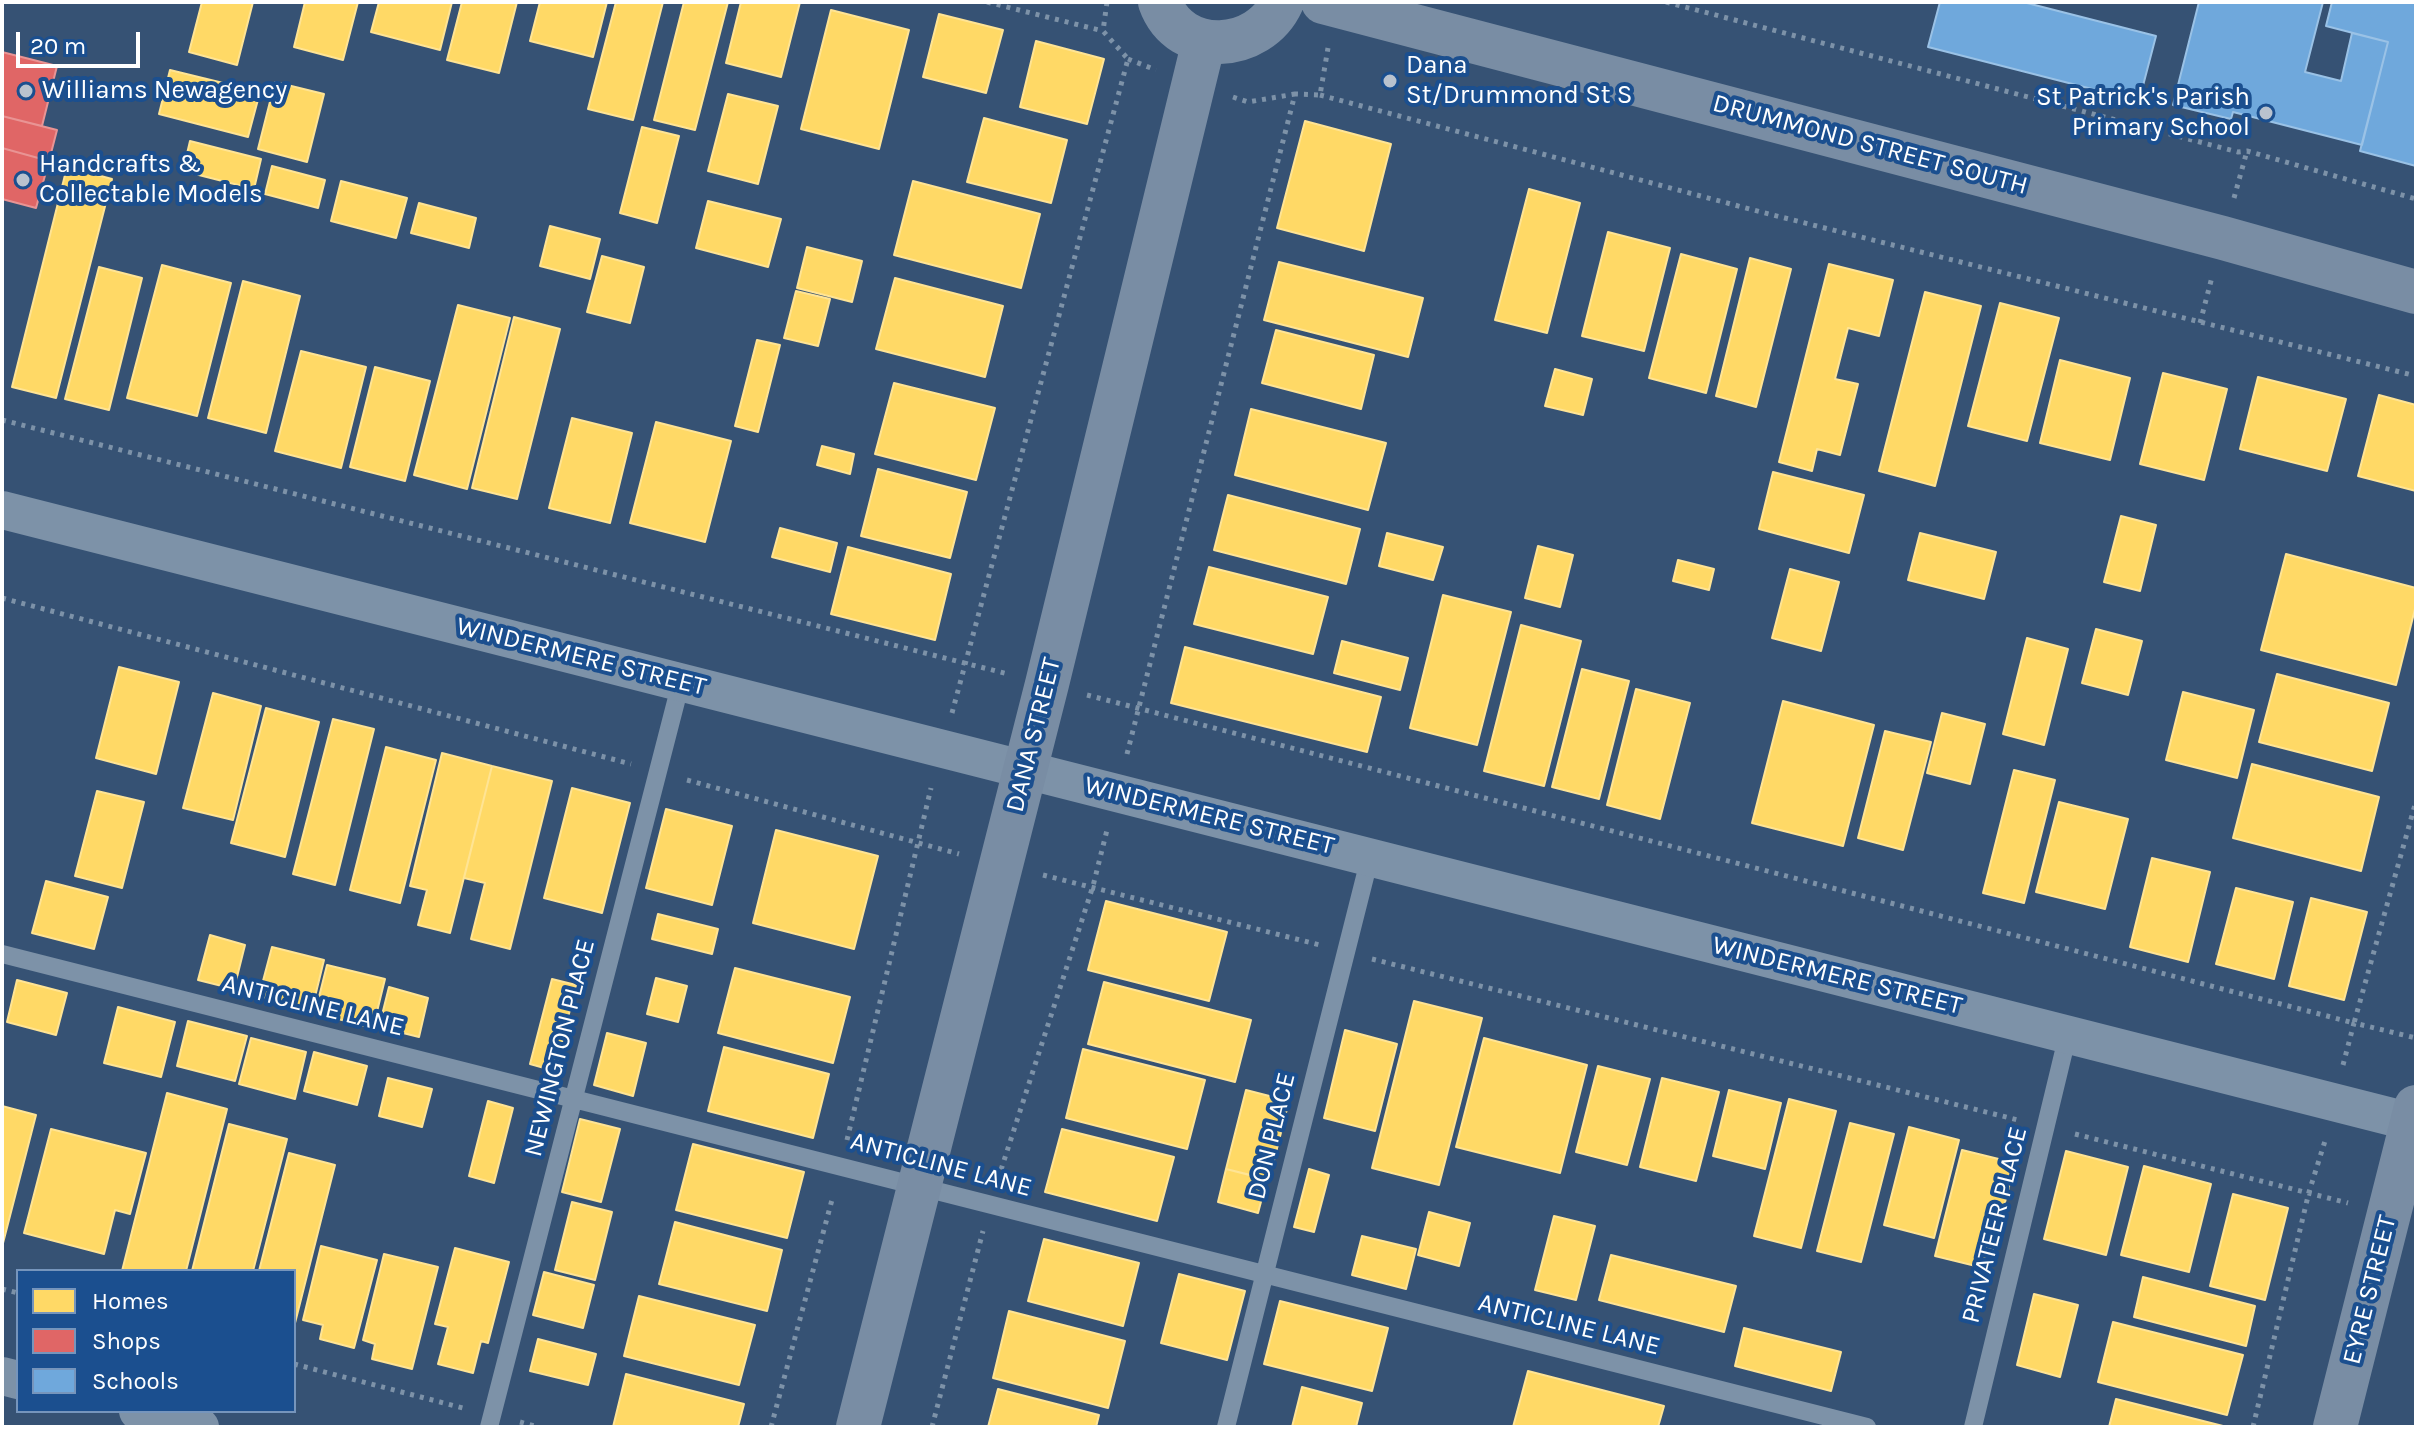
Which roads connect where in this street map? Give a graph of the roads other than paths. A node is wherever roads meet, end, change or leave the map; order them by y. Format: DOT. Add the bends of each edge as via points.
graph roads {
  1 [pos="1160,2"];
  2 [pos="1282,2"];
  3 [pos="1323,2"];
  4 [pos="1204,41"];
  5 [pos="2416,292"];
  6 [pos="2,510"];
  7 [pos="681,682"];
  8 [pos="1025,769"];
  9 [pos="1370,857"];
  10 [pos="2,954"];
  11 [pos="2068,1034"];
  12 [pos="573,1099"];
  13 [pos="2415,1117"];
  14 [pos="919,1187"];
  15 [pos="1264,1274"];
  16 [pos="146,1413"];
  17 [pos="490,1421"];
  18 [pos="200,1427"];
  19 [pos="858,1427"];
  20 [pos="1226,1427"];
  21 [pos="1867,1427"];
  22 [pos="1973,1427"];
  23 [pos="2335,1427"];
  1 -- 4 [label="main road" via="1181,30"];
  2 -- 4 [label="main road" via="1256,34 1230,43"];
  3 -- 5 [label="main road, DRUMMOND STREET SOUTH"];
  4 -- 8 [label="main road, DANA STREET"];
  6 -- 7 [label="street, WINDERMERE STREET"];
  7 -- 8 [label="street, WINDERMERE STREET"];
  7 -- 12 [label="lane, NEWINGTON PLACE"];
  8 -- 9 [label="street, WINDERMERE STREET"];
  8 -- 14 [label="main road, DANA STREET"];
  9 -- 11 [label="street, WINDERMERE STREET"];
  9 -- 15 [label="lane, DON PLACE"];
  10 -- 12 [label="lane, ANTICLINE LANE"];
  11 -- 13 [label="street, WINDERMERE STREET"];
  11 -- 22 [label="lane, PRIVATEER PLACE"];
  12 -- 14 [label="lane, ANTICLINE LANE"];
  12 -- 17 [label="lane, NEWINGTON PLACE"];
  13 -- 23 [label="main road, EYRE STREET"];
  14 -- 15 [label="lane, ANTICLINE LANE"];
  14 -- 19 [label="main road, DANA STREET"];
  15 -- 20 [label="lane, DON PLACE"];
  15 -- 21 [label="lane, ANTICLINE LANE"];
  16 -- 18 [label="street"];
}
